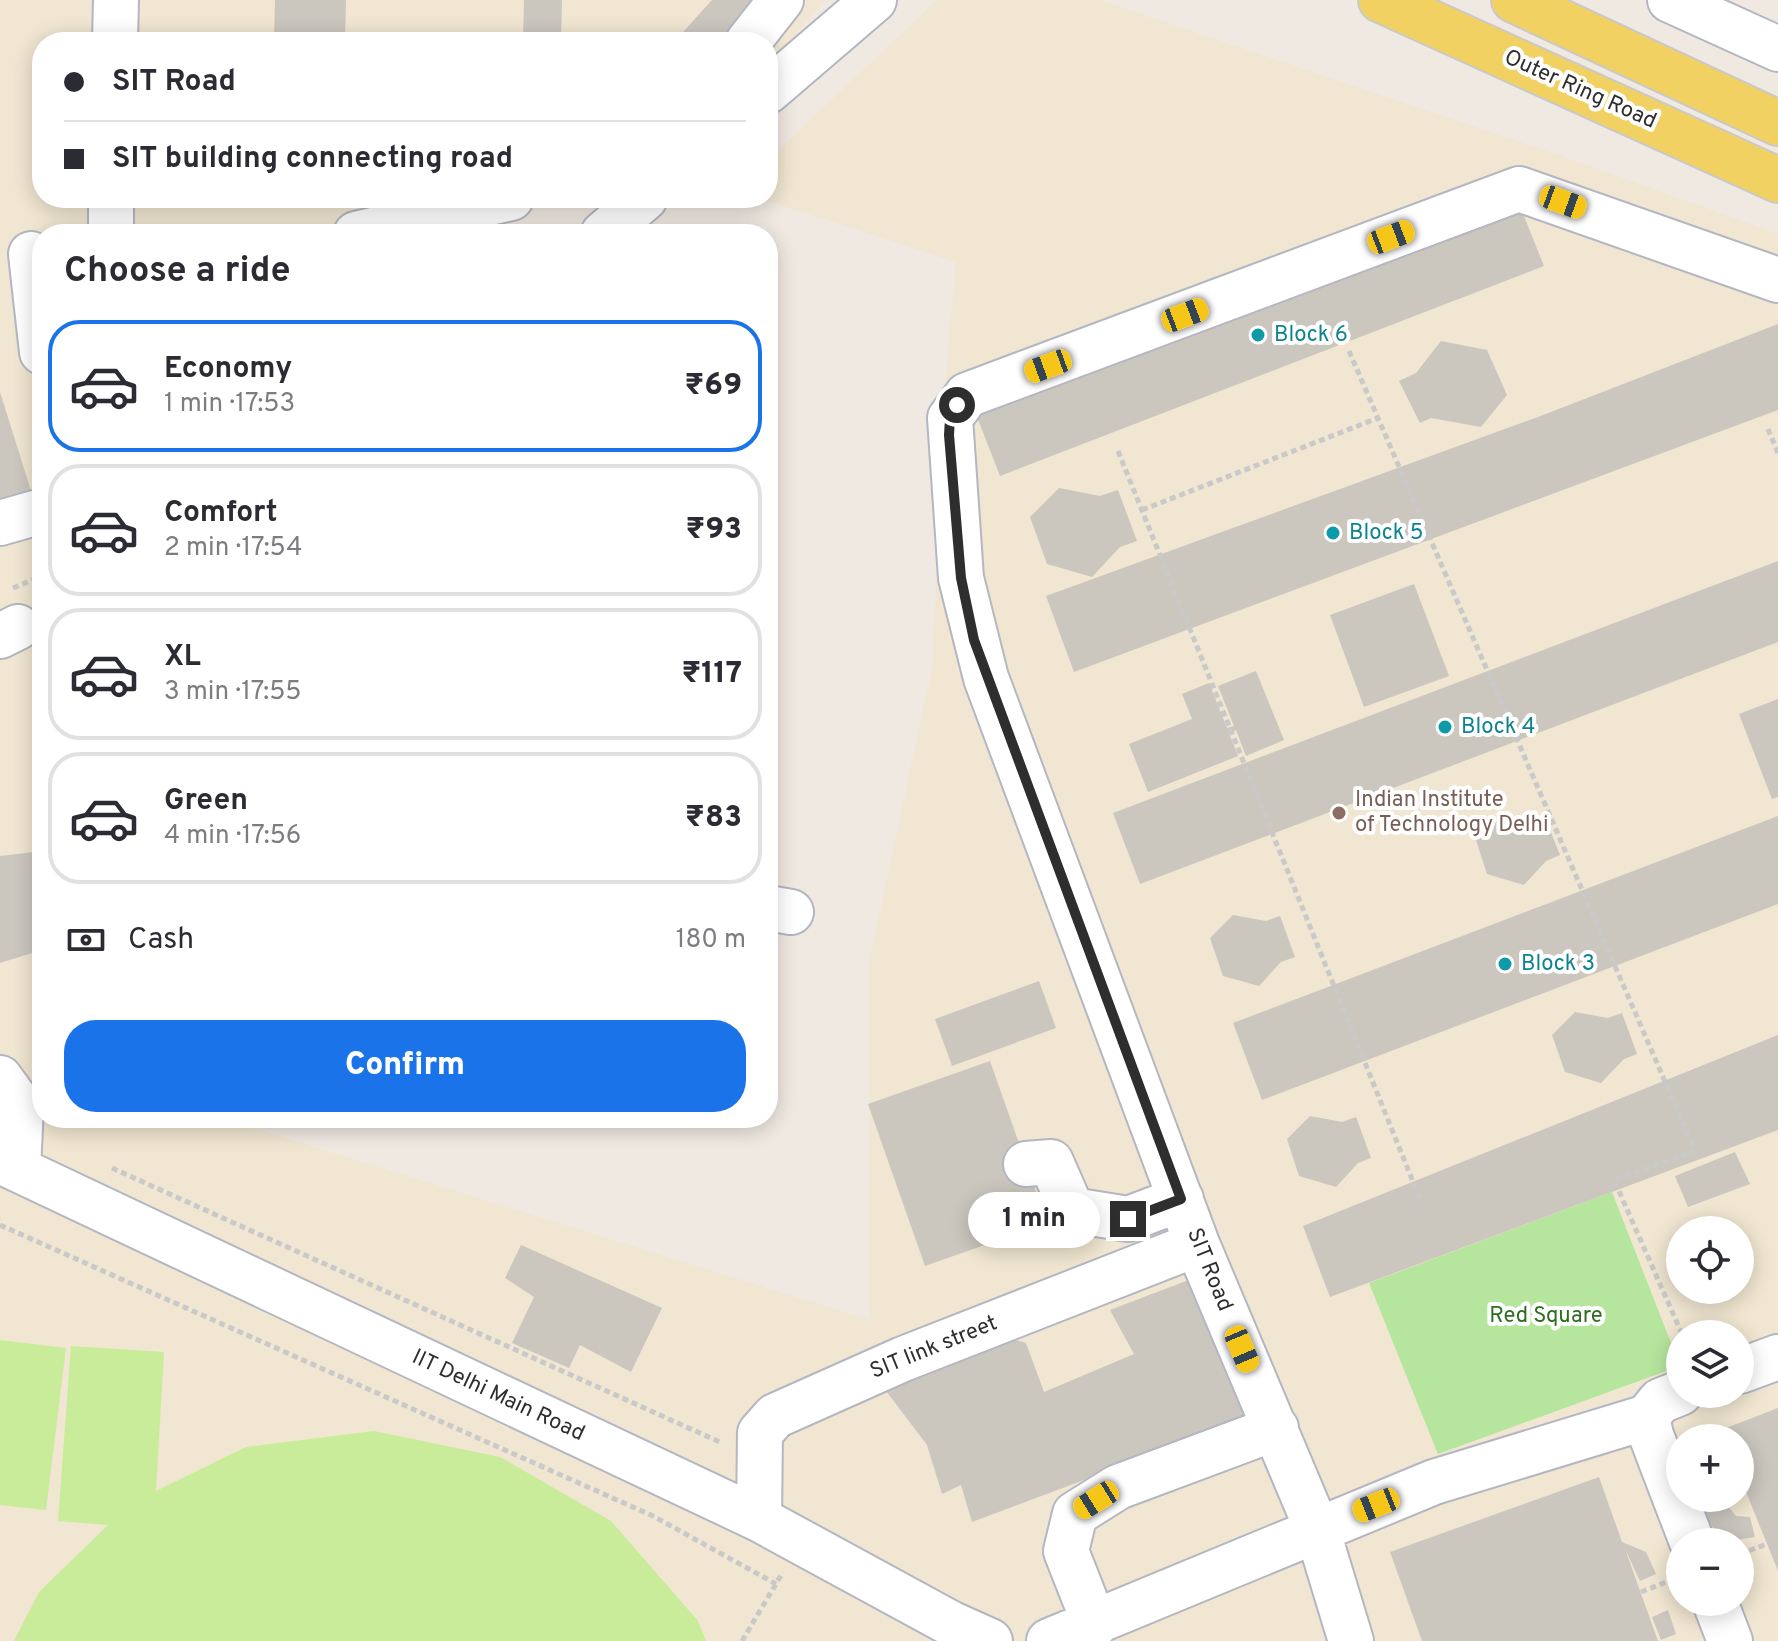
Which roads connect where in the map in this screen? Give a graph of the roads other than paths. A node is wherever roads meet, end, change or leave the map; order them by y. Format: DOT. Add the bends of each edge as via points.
graph roads {
  1 [pos="116,0"];
  2 [pos="781,0"];
  3 [pos="874,0"];
  4 [pos="1381,0"];
  5 [pos="1514,0"];
  6 [pos="1670,0"];
  7 [pos="115,32"];
  8 [pos="756,32"];
  9 [pos="1778,49"];
  10 [pos="778,82"];
  11 [pos="1778,123"];
  12 [pos="1778,180"];
  13 [pos="468,208"];
  14 [pos="633,208"];
  15 [pos="399,224"];
  16 [pos="615,224"];
  17 [pos="24,253"];
  18 [pos="1778,280"];
  19 [pos="32,297"];
  20 [pos="32,514"];
  21 [pos="0,523"];
  22 [pos="0,1078"];
  23 [pos="1026,1164"];
  24 [pos="9,1165"];
  25 [pos="1181,1199"];
  26 [pos="1197,1244"];
  27 [pos="1778,1357"];
  28 [pos="1754,1366"];
  29 [pos="1664,1405"];
  30 [pos="1276,1428"];
  31 [pos="759,1519"];
  32 [pos="1687,1528"];
  33 [pos="1317,1529"];
  34 [pos="1720,1616"];
  35 [pos="1095,1625"];
  36 [pos="990,1641"];
  37 [pos="1049,1641"];
  38 [pos="1351,1641"];
  39 [pos="1730,1641"];
  1 -- 7 [label="street"];
  2 -- 8 [label="street"];
  3 -- 10 [label="street"];
  4 -- 12 [label="main road, Outer Ring Road"];
  5 -- 11 [label="main road"];
  6 -- 9 [label="street"];
  13 -- 15 [label="street"];
  14 -- 16 [label="street"];
  17 -- 19 [label="street"];
  18 -- 25 [label="street, SIT Road" via="1519,189 967,395 950,418 961,578 974,640"];
  20 -- 21 [label="street"];
  22 -- 24 [label="street" via="21,1107"];
  23 -- 25 [label="street" via="1051,1162 1072,1210 1128,1219"];
  24 -- 31 [label="street, IIT Delhi Main Road"];
  25 -- 26 [label="street, SIT Road"];
  26 -- 30 [label="street, SIT Road"];
  26 -- 31 [label="street, SIT link street" via="903,1359 775,1416 760,1433"];
  27 -- 28 [label="street"];
  29 -- 32 [label="street" via="1651,1435"];
  29 -- 33 [label="street" via="1434,1482"];
  30 -- 33 [label="street, SIT Road"];
  30 -- 35 [label="street" via="1118,1487 1075,1514 1066,1551"];
  31 -- 36 [label="street, IIT Delhi Main Road"];
  33 -- 35 [label="street"];
  33 -- 38 [label="street, SIT Road"];
  34 -- 39 [label="street"];
  35 -- 37 [label="street"];
}
